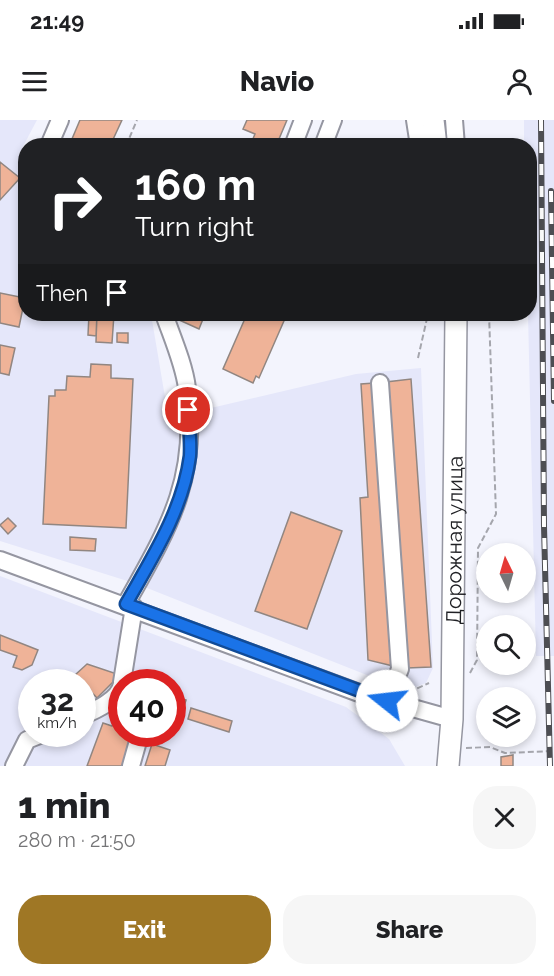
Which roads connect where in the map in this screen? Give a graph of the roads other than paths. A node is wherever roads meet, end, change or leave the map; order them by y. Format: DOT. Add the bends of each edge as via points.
graph roads {
  1 [pos="60,120"];
  2 [pos="303,120"];
  3 [pos="333,120"];
  4 [pos="415,120"];
  5 [pos="433,120"];
  6 [pos="454,120"];
  7 [pos="52,138"];
  8 [pos="296,138"];
  9 [pos="325,138"];
  10 [pos="418,138"];
  11 [pos="435,138"];
  12 [pos="455,138"];
  13 [pos="166,321"];
  14 [pos="456,321"];
  15 [pos="380,383"];
  16 [pos="0,560"];
  17 [pos="130,606"];
  18 [pos="123,669"];
  19 [pos="108,700"];
  20 [pos="387,701"];
  21 [pos="96,711"];
  22 [pos="452,719"];
  23 [pos="24,747"];
  24 [pos="136,747"];
  25 [pos="14,766"];
  26 [pos="131,766"];
  27 [pos="448,766"];
  1 -- 7 [label="street"];
  2 -- 8 [label="street"];
  3 -- 9 [label="street"];
  4 -- 10 [label="street"];
  5 -- 11 [label="main road"];
  6 -- 12 [label="street"];
  13 -- 17 [label="street" via="187,387 190,456 178,504"];
  14 -- 22 [label="main road, Дорожная улица"];
  15 -- 20 [label="street" via="400,669"];
  16 -- 17 [label="street"];
  17 -- 18 [label="street"];
  17 -- 20 [label="street"];
  19 -- 21 [label="street"];
  20 -- 22 [label="street"];
  22 -- 27 [label="main road, Дорожная улица"];
  23 -- 25 [label="street"];
  24 -- 26 [label="street"];
}
